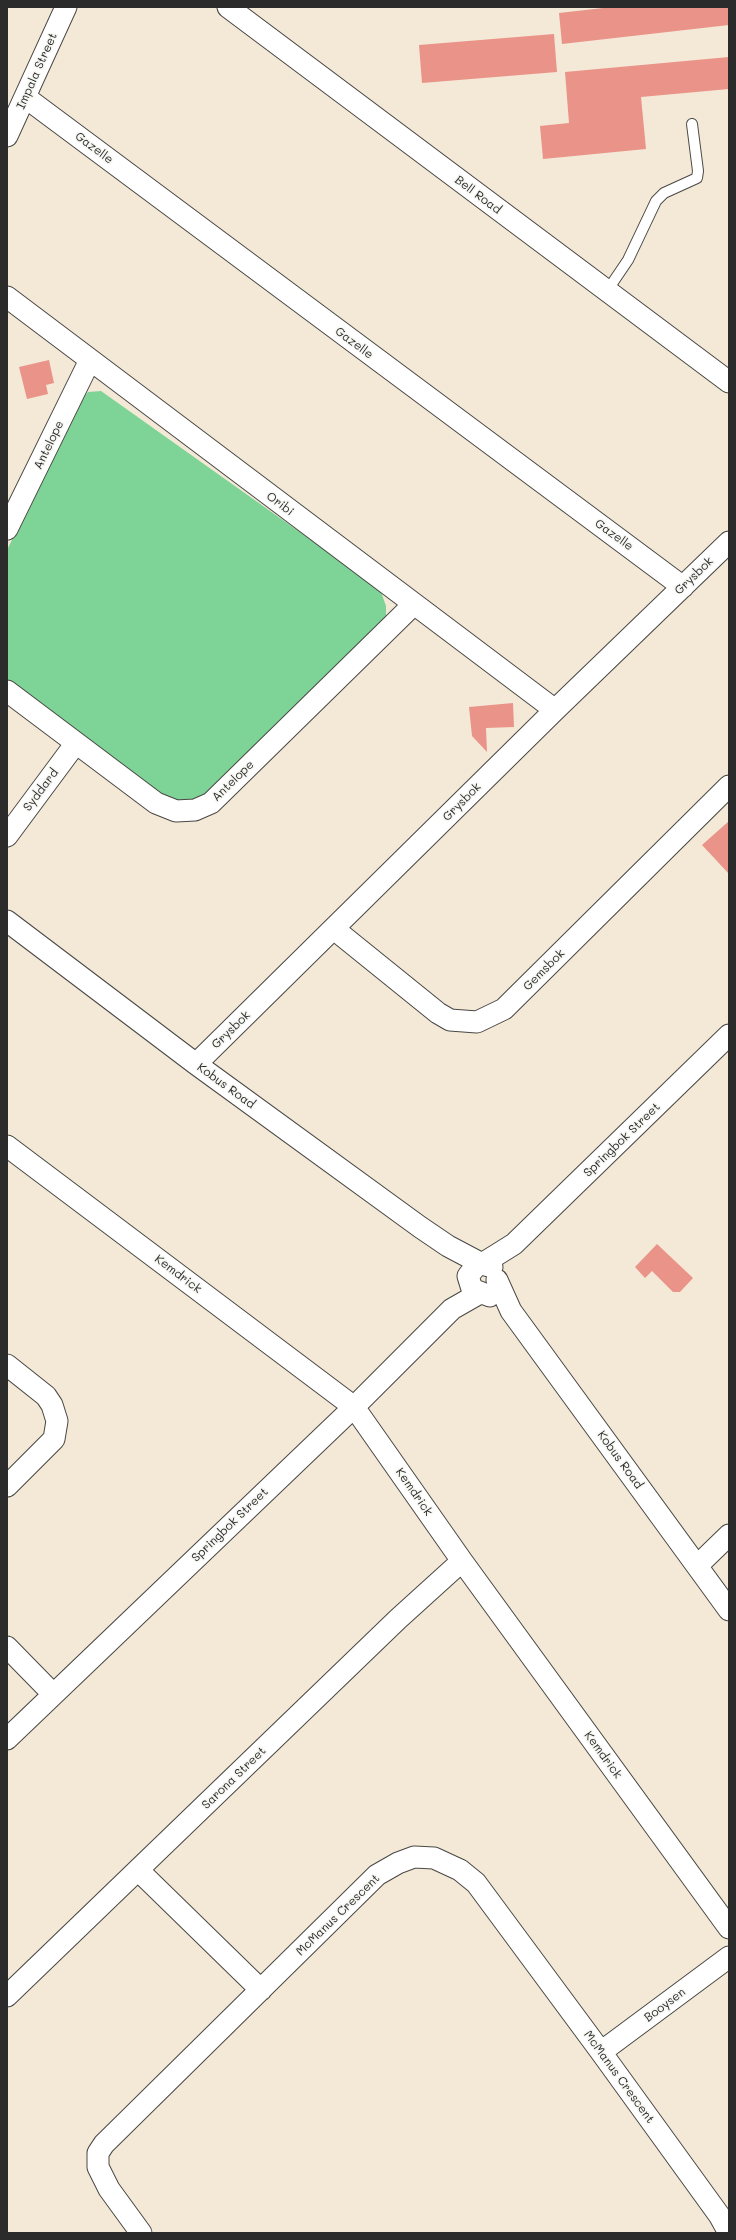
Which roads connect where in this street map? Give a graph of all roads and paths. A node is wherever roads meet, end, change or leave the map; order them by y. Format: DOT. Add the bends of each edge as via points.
graph roads {
  1 [pos="66,7"];
  2 [pos="228,7"];
  3 [pos="25,97"];
  4 [pos="692,124"];
  5 [pos="7,136"];
  6 [pos="607,291"];
  7 [pos="7,297"];
  8 [pos="90,360"];
  9 [pos="729,382"];
  10 [pos="7,529"];
  11 [pos="729,542"];
  12 [pos="684,587"];
  13 [pos="413,605"];
  14 [pos="7,692"];
  15 [pos="555,710"];
  16 [pos="76,743"];
  17 [pos="729,786"];
  18 [pos="7,836"];
  19 [pos="7,921"];
  20 [pos="334,929"];
  21 [pos="729,1035"];
  22 [pos="196,1064"];
  23 [pos="7,1146"];
  24 [pos="483,1280"];
  25 [pos="7,1365"];
  26 [pos="354,1407"];
  27 [pos="7,1486"];
  28 [pos="729,1535"];
  29 [pos="462,1562"];
  30 [pos="698,1565"];
  31 [pos="729,1610"];
  32 [pos="7,1646"];
  33 [pos="53,1694"];
  34 [pos="7,1739"];
  35 [pos="138,1870"];
  36 [pos="729,1928"];
  37 [pos="729,1957"];
  38 [pos="261,1990"];
  39 [pos="7,1996"];
  40 [pos="601,2052"];
  41 [pos="141,2233"];
  42 [pos="729,2233"];
  1 -- 3 [label="street, Impala Street"];
  2 -- 6 [label="street, Bell Road"];
  3 -- 5 [label="street, Impala Street"];
  3 -- 12 [label="street, Gazelle"];
  4 -- 6 [label="lane" via="697,178 664,193 656,201 628,260"];
  6 -- 9 [label="street, Bell Road"];
  7 -- 8 [label="street, Oribi"];
  8 -- 10 [label="street, Antelope"];
  8 -- 13 [label="street, Oribi"];
  11 -- 12 [label="street, Grysbok"];
  12 -- 15 [label="street, Grysbok"];
  13 -- 15 [label="street, Oribi"];
  13 -- 16 [label="street, Antelope" via="222,793 203,808 185,812 156,803"];
  14 -- 16 [label="street, Antelope"];
  15 -- 20 [label="street, Grysbok"];
  16 -- 18 [label="street, Syddard"];
  17 -- 20 [label="street, Gemsbok" via="504,1009 486,1019 463,1023 450,1020 438,1013"];
  19 -- 22 [label="street, Kobus Road"];
  20 -- 22 [label="street, Grysbok"];
  21 -- 24 [label="street, Springbok Street" via="514,1244"];
  22 -- 24 [label="street, Kobus Road" via="448,1246"];
  23 -- 26 [label="street, Kemdrick"];
  24 -- 26 [label="street, Springbok Street"];
  24 -- 30 [label="street, Kobus Road" via="511,1310"];
  25 -- 27 [label="street" via="46,1396 57,1421 54,1439"];
  26 -- 29 [label="street, Kemdrick"];
  26 -- 33 [label="street, Springbok Street"];
  28 -- 30 [label="street"];
  29 -- 35 [label="street, Sarona Street" via="398,1619"];
  29 -- 36 [label="street, Kemdrick"];
  30 -- 31 [label="street, Kobus Road"];
  32 -- 33 [label="street"];
  33 -- 34 [label="street, Springbok Street"];
  35 -- 38 [label="street"];
  35 -- 39 [label="street, Sarona Street"];
  37 -- 40 [label="street, Booysen"];
  38 -- 40 [label="street, McManus Crescent" via="378,1875 414,1857 434,1858 460,1870 476,1883"];
  38 -- 41 [label="street, McManus Crescent" via="118,2128 98,2153 98,2167 103,2178"];
  40 -- 42 [label="street, McManus Crescent"];
}
